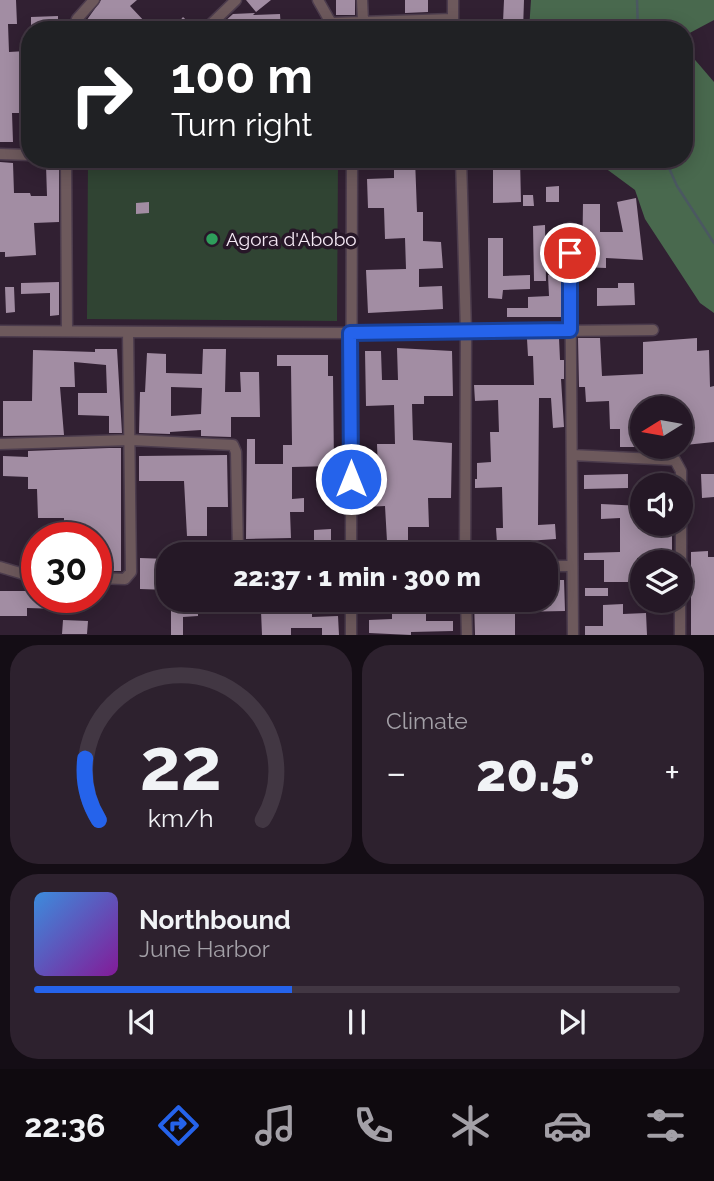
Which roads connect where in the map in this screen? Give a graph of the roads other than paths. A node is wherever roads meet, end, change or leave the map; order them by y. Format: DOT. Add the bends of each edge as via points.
graph roads {
  1 [pos="94,0"];
  2 [pos="236,0"];
  3 [pos="318,0"];
  4 [pos="362,0"];
  5 [pos="453,0"];
  6 [pos="77,21"];
  7 [pos="214,21"];
  8 [pos="330,21"];
  9 [pos="362,21"];
  10 [pos="453,21"];
  11 [pos="0,154"];
  12 [pos="21,155"];
  13 [pos="66,168"];
  14 [pos="352,168"];
  15 [pos="461,168"];
  16 [pos="570,228"];
  17 [pos="570,330"];
  18 [pos="653,330"];
  19 [pos="0,331"];
  20 [pos="66,331"];
  21 [pos="128,332"];
  22 [pos="466,332"];
  23 [pos="350,333"];
  24 [pos="131,440"];
  25 [pos="0,444"];
  26 [pos="572,455"];
  27 [pos="238,542"];
  28 [pos="351,542"];
  29 [pos="465,542"];
  30 [pos="681,550"];
  31 [pos="558,566"];
  32 [pos="572,566"];
  33 [pos="0,567"];
  34 [pos="21,573"];
  35 [pos="112,579"];
  36 [pos="351,612"];
  37 [pos="466,612"];
  38 [pos="681,613"];
  39 [pos="351,635"];
  40 [pos="467,635"];
  41 [pos="573,635"];
  42 [pos="680,635"];
  1 -- 6 [label="street"];
  2 -- 7 [label="street"];
  3 -- 8 [label="street"];
  4 -- 9 [label="street"];
  5 -- 10 [label="street"];
  11 -- 12 [label="street"];
  13 -- 20 [label="street"];
  14 -- 23 [label="street"];
  15 -- 22 [label="street"];
  16 -- 17 [label="street"];
  17 -- 18 [label="street"];
  17 -- 22 [label="street"];
  17 -- 26 [label="street"];
  19 -- 20 [label="street"];
  20 -- 21 [label="street"];
  21 -- 23 [label="street"];
  21 -- 24 [label="street"];
  22 -- 23 [label="street"];
  22 -- 29 [label="street"];
  23 -- 28 [label="street"];
  24 -- 25 [label="street"];
  24 -- 27 [label="street" via="235,447"];
  24 -- 35 [label="street" via="131,572 125,579"];
  26 -- 30 [label="street" via="675,460 681,471"];
  26 -- 32 [label="street"];
  31 -- 32 [label="street"];
  32 -- 41 [label="street"];
  33 -- 34 [label="street"];
  36 -- 39 [label="street"];
  37 -- 40 [label="street"];
  38 -- 42 [label="street"];
}
